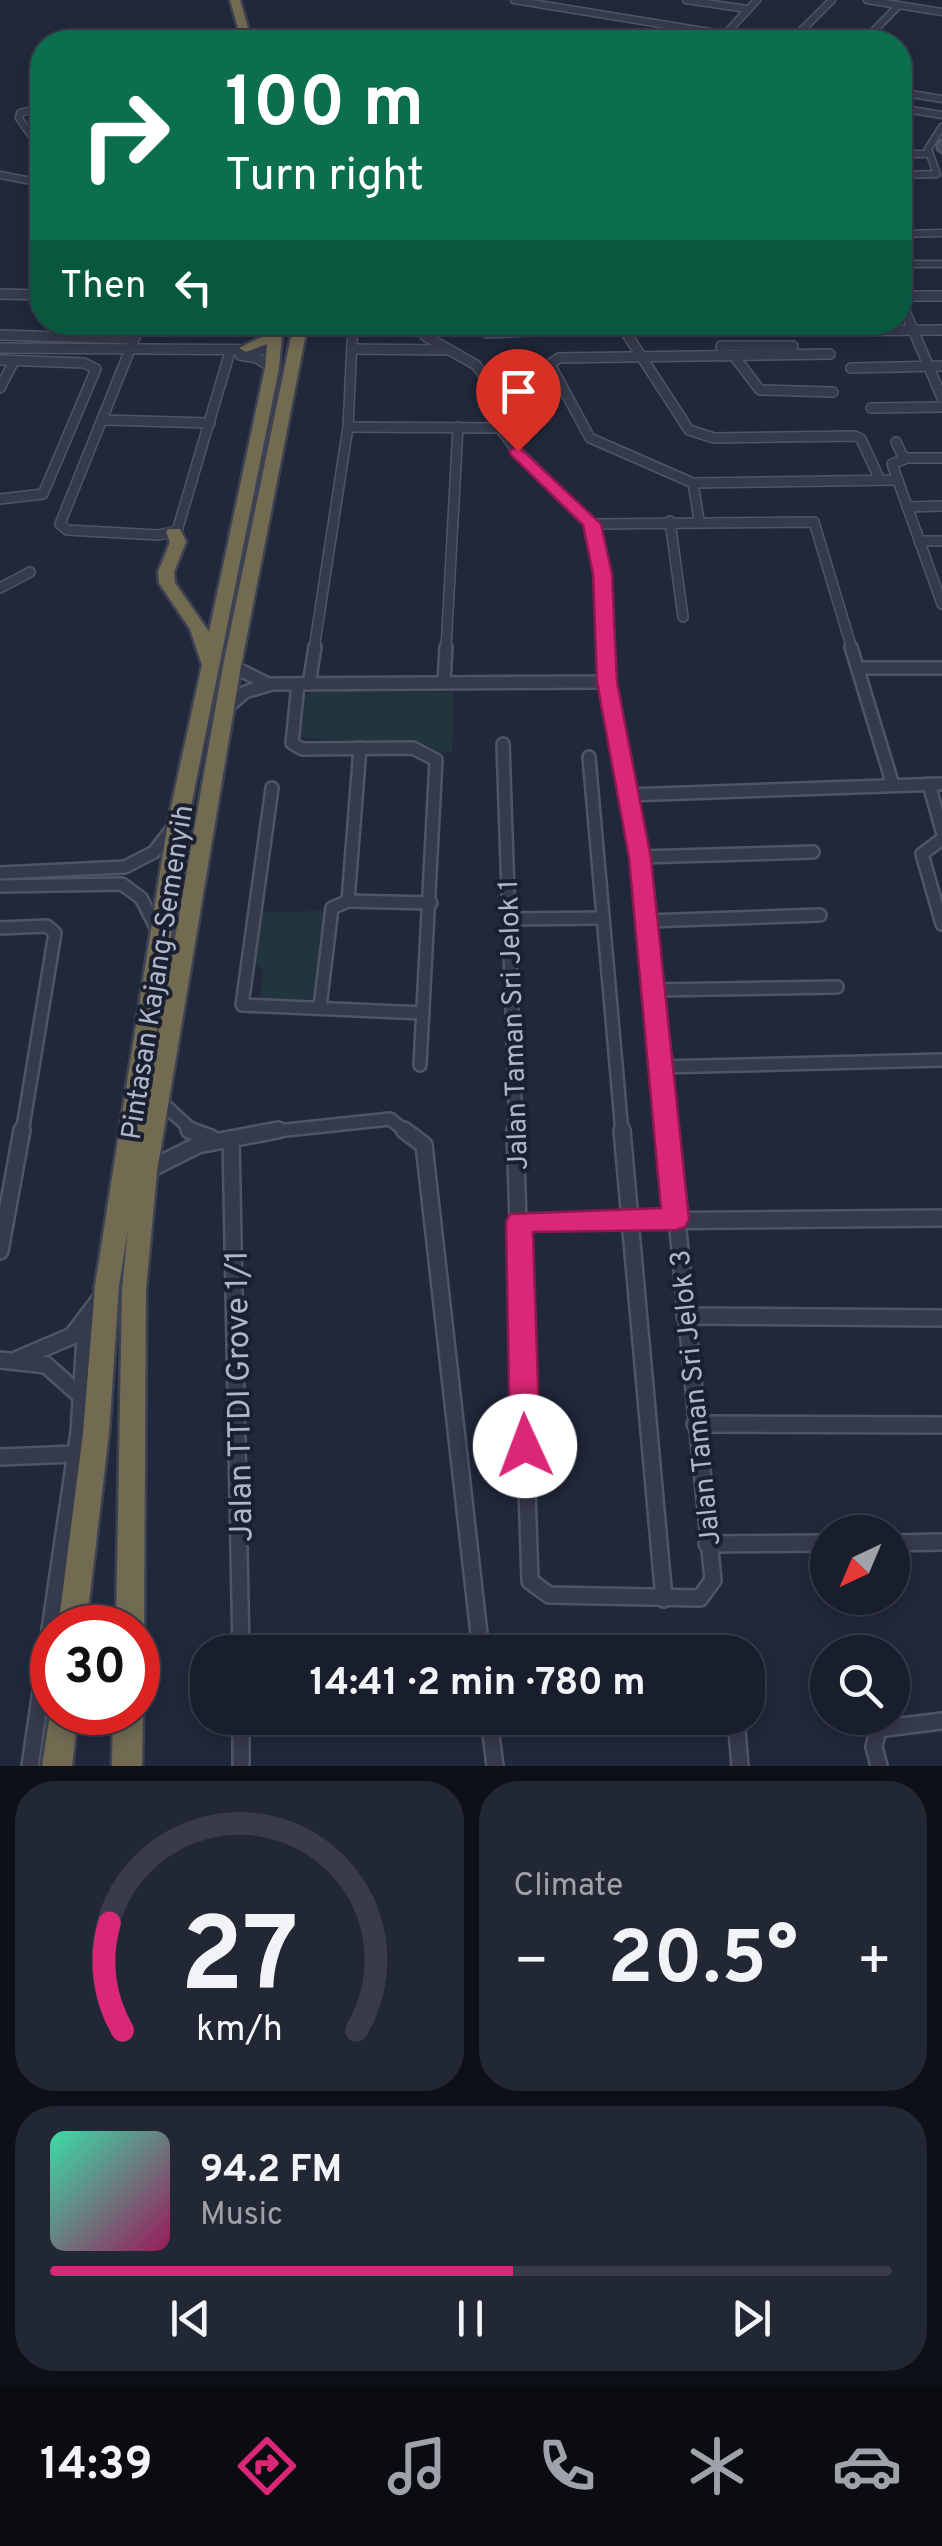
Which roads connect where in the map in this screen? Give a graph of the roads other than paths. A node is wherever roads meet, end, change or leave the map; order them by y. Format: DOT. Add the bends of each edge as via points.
graph roads {
  1 [pos="224,0"];
  2 [pos="235,0"];
  3 [pos="514,0"];
  4 [pos="686,0"];
  5 [pos="757,0"];
  6 [pos="832,0"];
  7 [pos="866,0"];
  8 [pos="899,5"];
  9 [pos="747,9"];
  10 [pos="942,12"];
  11 [pos="230,30"];
  12 [pos="244,30"];
  13 [pos="698,30"];
  14 [pos="726,30"];
  15 [pos="802,30"];
  16 [pos="874,30"];
  17 [pos="912,94"];
  18 [pos="942,99"];
  19 [pos="30,109"];
  20 [pos="912,110"];
  21 [pos="942,116"];
  22 [pos="942,126"];
  23 [pos="30,134"];
  24 [pos="912,154"];
  25 [pos="929,154"];
  26 [pos="0,175"];
  27 [pos="912,175"];
  28 [pos="30,181"];
  29 [pos="942,233"];
  30 [pos="912,234"];
  31 [pos="912,264"];
  32 [pos="942,264"];
  33 [pos="0,294"];
  34 [pos="30,295"];
  35 [pos="942,296"];
  36 [pos="912,297"];
  37 [pos="912,324"];
  38 [pos="915,330"];
  39 [pos="942,330"];
  40 [pos="0,335"];
  41 [pos="137,335"];
  42 [pos="298,335"];
  43 [pos="353,335"];
  44 [pos="425,335"];
  45 [pos="626,335"];
  46 [pos="27,336"];
  47 [pos="133,344"];
  48 [pos="275,344"];
  49 [pos="793,346"];
  50 [pos="0,348"];
  51 [pos="21,348"];
  52 [pos="246,348"];
  53 [pos="449,350"];
  54 [pos="352,353"];
  55 [pos="830,354"];
  56 [pos="229,355"];
  57 [pos="729,356"];
  58 [pos="639,357"];
  59 [pos="0,360"];
  60 [pos="14,361"];
  61 [pos="929,366"];
  62 [pos="942,366"];
  63 [pos="851,368"];
  64 [pos="0,388"];
  65 [pos="834,392"];
  66 [pos="942,398"];
  67 [pos="942,407"];
  68 [pos="871,408"];
  69 [pos="105,420"];
  70 [pos="210,423"];
  71 [pos="348,426"];
  72 [pos="458,427"];
  73 [pos="500,428"];
  74 [pos="896,442"];
  75 [pos="942,458"];
  76 [pos="905,459"];
  77 [pos="880,480"];
  78 [pos="898,480"];
  79 [pos="693,483"];
  80 [pos="0,499"];
  81 [pos="942,506"];
  82 [pos="907,507"];
  83 [pos="700,520"];
  84 [pos="670,521"];
  85 [pos="592,524"];
  86 [pos="174,532"];
  87 [pos="919,541"];
  88 [pos="942,541"];
  89 [pos="30,572"];
  90 [pos="0,588"];
  91 [pos="940,592"];
  92 [pos="942,604"];
  93 [pos="683,617"];
  94 [pos="209,664"];
  95 [pos="232,666"];
  96 [pos="859,668"];
  97 [pos="942,668"];
  98 [pos="444,682"];
  99 [pos="607,682"];
  100 [pos="272,684"];
  101 [pos="303,684"];
  102 [pos="226,708"];
  103 [pos="503,744"];
  104 [pos="360,748"];
  105 [pos="589,757"];
  106 [pos="936,784"];
  107 [pos="893,785"];
  108 [pos="272,788"];
  109 [pos="627,796"];
  110 [pos="178,820"];
  111 [pos="942,831"];
  112 [pos="942,839"];
  113 [pos="813,852"];
  114 [pos="640,858"];
  115 [pos="0,872"];
  116 [pos="0,886"];
  117 [pos="348,901"];
  118 [pos="431,903"];
  119 [pos="820,915"];
  120 [pos="603,918"];
  121 [pos="508,919"];
  122 [pos="646,920"];
  123 [pos="942,924"];
  124 [pos="0,928"];
  125 [pos="162,939"];
  126 [pos="837,986"];
  127 [pos="653,990"];
  128 [pos="320,1007"];
  129 [pos="424,1013"];
  130 [pos="942,1060"];
  131 [pos="420,1065"];
  132 [pos="661,1067"];
  133 [pos="156,1097"];
  134 [pos="223,1139"];
  135 [pos="145,1172"];
  136 [pos="942,1218"];
  137 [pos="676,1219"];
  138 [pos="627,1221"];
  139 [pos="519,1222"];
  140 [pos="0,1251"];
  141 [pos="106,1286"];
  142 [pos="685,1316"];
  143 [pos="942,1318"];
  144 [pos="86,1322"];
  145 [pos="18,1358"];
  146 [pos="0,1360"];
  147 [pos="81,1396"];
  148 [pos="695,1424"];
  149 [pos="942,1425"];
  150 [pos="76,1454"];
  151 [pos="0,1457"];
  152 [pos="942,1542"];
  153 [pos="810,1543"];
  154 [pos="910,1543"];
  155 [pos="707,1544"];
  156 [pos="550,1595"];
  157 [pos="664,1598"];
  158 [pos="75,1605"];
  159 [pos="130,1605"];
  160 [pos="240,1635"];
  161 [pos="480,1635"];
  162 [pos="942,1721"];
  163 [pos="60,1735"];
  164 [pos="128,1735"];
  165 [pos="241,1735"];
  166 [pos="491,1735"];
  167 [pos="737,1735"];
  168 [pos="30,1766"];
  169 [pos="57,1766"];
  170 [pos="127,1766"];
  171 [pos="241,1766"];
  172 [pos="495,1766"];
  173 [pos="740,1766"];
  174 [pos="879,1766"];
  1 -- 11 [label="highway"];
  2 -- 12 [label="highway"];
  3 -- 13 [label="street"];
  4 -- 9 [label="street"];
  5 -- 9 [label="street"];
  6 -- 15 [label="street"];
  7 -- 8 [label="street"];
  8 -- 10 [label="street"];
  8 -- 16 [label="street"];
  9 -- 14 [label="street"];
  17 -- 18 [label="street"];
  19 -- 23 [label="street" via="19,118"];
  20 -- 21 [label="street"];
  22 -- 25 [label="street"];
  24 -- 25 [label="street"];
  25 -- 27 [label="street" via="937,174"];
  26 -- 28 [label="street"];
  29 -- 30 [label="street"];
  31 -- 32 [label="street"];
  33 -- 34 [label="street"];
  35 -- 36 [label="street"];
  37 -- 38 [label="street"];
  38 -- 39 [label="street"];
  38 -- 61 [label="street"];
  40 -- 46 [label="street"];
  41 -- 47 [label="street"];
  42 -- 95 [label="highway, Pintasan Kajang-Semenyih"];
  43 -- 54 [label="street"];
  44 -- 53 [label="street"];
  45 -- 58 [label="street"];
  46 -- 47 [label="street"];
  46 -- 51 [label="street"];
  47 -- 51 [label="street"];
  47 -- 52 [label="street"];
  47 -- 56 [label="street"];
  47 -- 69 [label="street"];
  48 -- 52 [label="highway"];
  48 -- 56 [label="street" via="248,356"];
  48 -- 94 [label="highway, Pintasan Kajang-Semenyih"];
  49 -- 57 [label="street" via="720,346"];
  50 -- 51 [label="street"];
  53 -- 54 [label="street"];
  53 -- 73 [label="street" via="484,377"];
  54 -- 71 [label="street"];
  55 -- 57 [label="street"];
  56 -- 70 [label="street"];
  57 -- 58 [label="street"];
  57 -- 65 [label="street" via="760,390"];
  58 -- 77 [label="street" via="689,430 714,438 855,436"];
  58 -- 79 [label="street" via="559,358 550,364 590,438"];
  59 -- 60 [label="street"];
  60 -- 64 [label="street"];
  60 -- 80 [label="street" via="84,362 96,369 44,494"];
  61 -- 62 [label="street"];
  61 -- 63 [label="street"];
  61 -- 66 [label="street"];
  67 -- 68 [label="street"];
  69 -- 70 [label="street"];
  69 -- 86 [label="street" via="60,524 78,532"];
  70 -- 86 [label="street"];
  71 -- 72 [label="street"];
  71 -- 101 [label="street"];
  72 -- 73 [label="street"];
  72 -- 98 [label="street"];
  73 -- 85 [label="street"];
  74 -- 76 [label="street"];
  75 -- 76 [label="street"];
  76 -- 78 [label="street" via="892,464"];
  77 -- 78 [label="street"];
  77 -- 79 [label="street"];
  78 -- 82 [label="street"];
  79 -- 83 [label="street"];
  81 -- 82 [label="street"];
  82 -- 87 [label="street"];
  83 -- 84 [label="street"];
  83 -- 96 [label="street" via="805,520 819,528"];
  84 -- 85 [label="street"];
  84 -- 93 [label="street"];
  85 -- 99 [label="street, Jalan Taman Sri Jelok 3" via="603,574"];
  86 -- 94 [label="highway" via="178,542 167,583 199,629"];
  87 -- 88 [label="street"];
  87 -- 91 [label="street"];
  89 -- 90 [label="street"];
  91 -- 92 [label="street"];
  94 -- 110 [label="highway, Pintasan Kajang-Semenyih"];
  95 -- 100 [label="street"];
  95 -- 102 [label="highway, Pintasan Kajang-Semenyih"];
  96 -- 97 [label="street"];
  96 -- 107 [label="street"];
  98 -- 99 [label="street"];
  98 -- 101 [label="street"];
  99 -- 109 [label="street, Jalan Taman Sri Jelok 3"];
  100 -- 101 [label="street"];
  100 -- 102 [label="street"];
  101 -- 104 [label="street" via="292,744"];
  102 -- 133 [label="highway, Pintasan Kajang-Semenyih"];
  103 -- 121 [label="street, Jalan Taman Sri Jelok 1"];
  104 -- 117 [label="street"];
  104 -- 118 [label="street" via="413,748 436,760"];
  105 -- 120 [label="street, Jalan Taman Sri Jelok 3"];
  106 -- 107 [label="street"];
  106 -- 111 [label="street"];
  107 -- 109 [label="street"];
  108 -- 128 [label="street" via="242,1005"];
  109 -- 114 [label="street, Jalan Taman Sri Jelok 3"];
  110 -- 115 [label="street" via="154,852 125,867"];
  110 -- 125 [label="highway, Pintasan Kajang-Semenyih"];
  112 -- 123 [label="street" via="922,854"];
  113 -- 114 [label="street"];
  114 -- 122 [label="street, Jalan Taman Sri Jelok 3"];
  116 -- 125 [label="street" via="122,884 141,898"];
  117 -- 118 [label="street"];
  117 -- 128 [label="street" via="332,908"];
  118 -- 129 [label="street"];
  119 -- 122 [label="street"];
  120 -- 121 [label="street"];
  120 -- 138 [label="street, Jalan Taman Sri Jelok 3"];
  121 -- 139 [label="street, Jalan Taman Sri Jelok 1"];
  122 -- 127 [label="street, Jalan Taman Sri Jelok 3"];
  124 -- 140 [label="street" via="47,926 56,944"];
  125 -- 141 [label="highway, Pintasan Kajang-Semenyih"];
  126 -- 127 [label="street"];
  127 -- 132 [label="street, Jalan Taman Sri Jelok 3"];
  128 -- 129 [label="street"];
  129 -- 131 [label="street"];
  130 -- 132 [label="street"];
  132 -- 137 [label="street, Jalan Taman Sri Jelok 3"];
  133 -- 134 [label="street" via="190,1131"];
  133 -- 135 [label="highway, Pintasan Kajang-Semenyih"];
  134 -- 135 [label="street" via="184,1147"];
  134 -- 160 [label="street, Jalan TTDI Grove 1/1"];
  134 -- 161 [label="street" via="390,1119 424,1145"];
  135 -- 159 [label="highway, Pintasan Kajang-Semenyih" via="134,1289"];
  136 -- 137 [label="street"];
  137 -- 138 [label="street"];
  137 -- 142 [label="street, Jalan Taman Sri Jelok 3"];
  138 -- 139 [label="street"];
  138 -- 157 [label="street, Jalan Taman Sri Jelok 3"];
  139 -- 156 [label="street, Jalan Taman Sri Jelok 1" via="530,1581"];
  141 -- 144 [label="street"];
  141 -- 158 [label="highway, Pintasan Kajang-Semenyih"];
  142 -- 143 [label="street"];
  142 -- 148 [label="street, Jalan Taman Sri Jelok 3"];
  144 -- 145 [label="street" via="52,1348"];
  144 -- 147 [label="street"];
  145 -- 146 [label="street"];
  145 -- 147 [label="street" via="58,1369"];
  147 -- 150 [label="street"];
  148 -- 149 [label="street"];
  148 -- 155 [label="street, Jalan Taman Sri Jelok 3"];
  150 -- 151 [label="street"];
  150 -- 168 [label="street"];
  152 -- 154 [label="street"];
  153 -- 155 [label="street"];
  155 -- 157 [label="street, Jalan Taman Sri Jelok 3" via="713,1580 700,1598"];
  156 -- 157 [label="street, Jalan Taman Sri Jelok 3"];
  162 -- 174 [label="street" via="878,1728"];
  163 -- 169 [label="highway"];
  164 -- 170 [label="highway"];
  165 -- 171 [label="street"];
  166 -- 172 [label="street"];
  167 -- 173 [label="street"];
}
